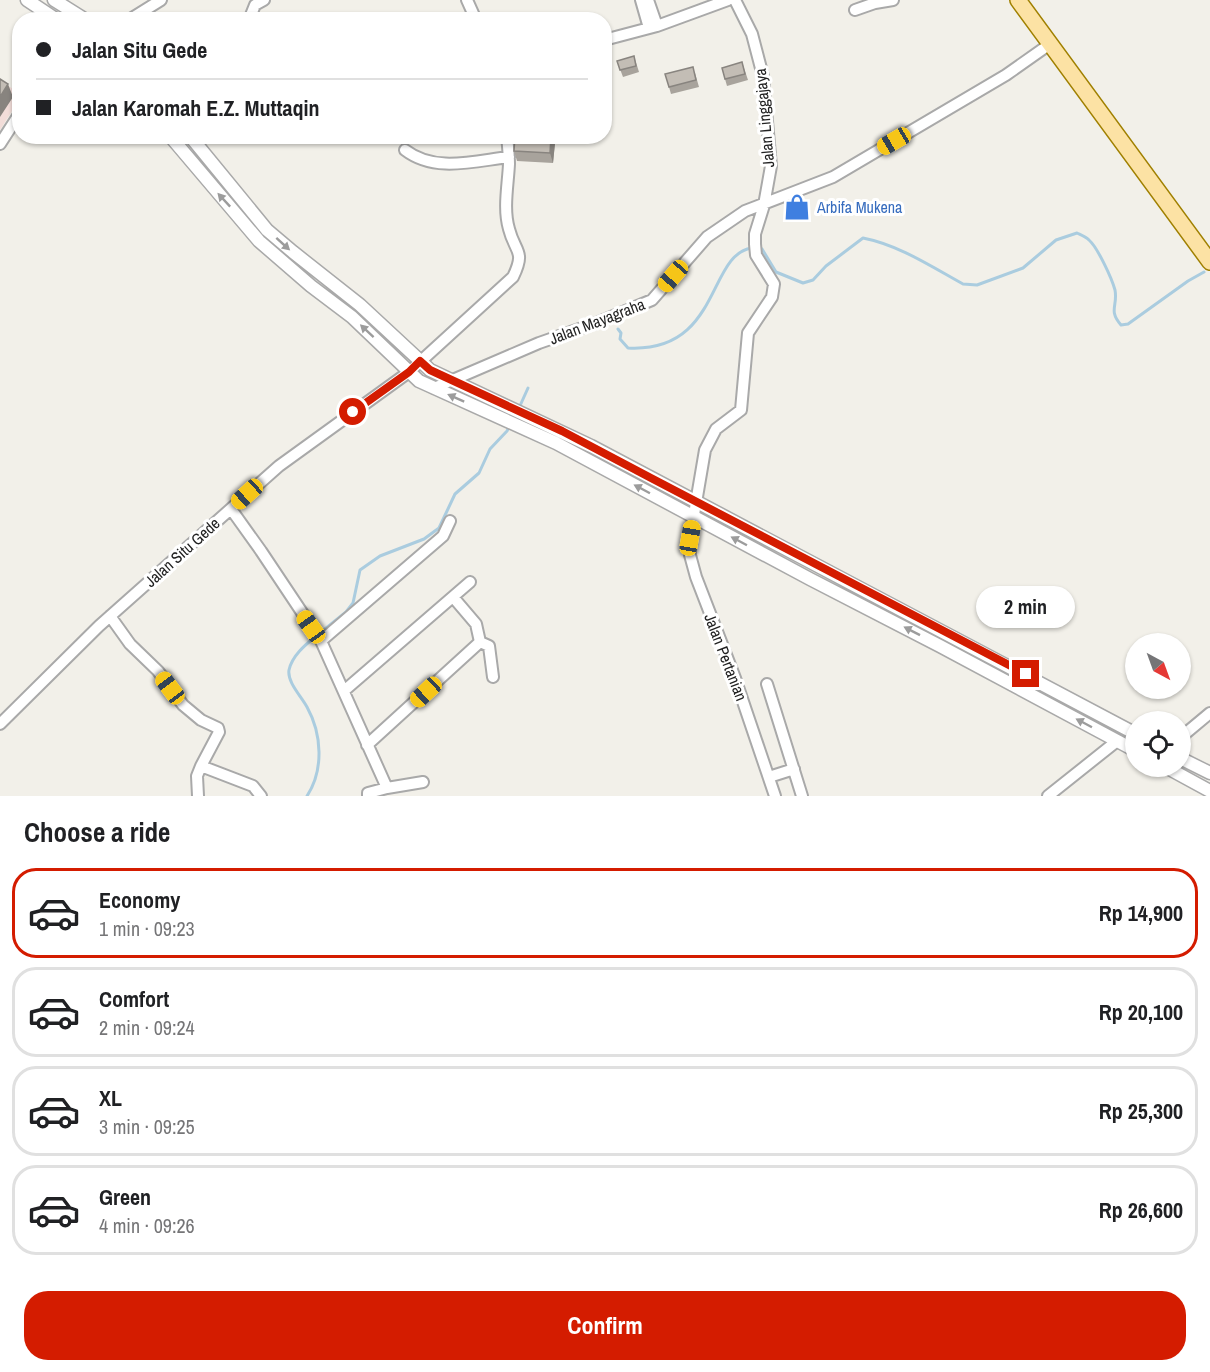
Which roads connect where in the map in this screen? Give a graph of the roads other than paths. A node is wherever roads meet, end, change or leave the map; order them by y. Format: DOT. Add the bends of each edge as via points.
graph roads {
  1 [pos="27,0"];
  2 [pos="54,0"];
  3 [pos="161,0"];
  4 [pos="264,0"];
  5 [pos="641,0"];
  6 [pos="648,0"];
  7 [pos="728,0"];
  8 [pos="735,0"];
  9 [pos="893,0"];
  10 [pos="1018,0"];
  11 [pos="855,10"];
  12 [pos="45,12"];
  13 [pos="73,12"];
  14 [pos="142,12"];
  15 [pos="252,12"];
  16 [pos="653,27"];
  17 [pos="612,38"];
  18 [pos="1050,44"];
  19 [pos="12,125"];
  20 [pos="0,144"];
  21 [pos="177,144"];
  22 [pos="197,144"];
  23 [pos="508,144"];
  24 [pos="405,150"];
  25 [pos="509,157"];
  26 [pos="764,205"];
  27 [pos="756,255"];
  28 [pos="1210,262"];
  29 [pos="420,361"];
  30 [pos="409,372"];
  31 [pos="451,380"];
  32 [pos="434,388"];
  33 [pos="695,501"];
  34 [pos="231,509"];
  35 [pos="693,516"];
  36 [pos="450,521"];
  37 [pos="470,582"];
  38 [pos="453,597"];
  39 [pos="110,616"];
  40 [pos="320,640"];
  41 [pos="480,642"];
  42 [pos="1009,665"];
  43 [pos="493,677"];
  44 [pos="1003,680"];
  45 [pos="767,684"];
  46 [pos="345,690"];
  47 [pos="1210,713"];
  48 [pos="0,724"];
  49 [pos="1125,728"];
  50 [pos="1191,729"];
  51 [pos="1117,741"];
  52 [pos="367,745"];
  53 [pos="1125,745"];
  54 [pos="1191,764"];
  55 [pos="201,766"];
  56 [pos="794,769"];
  57 [pos="1210,773"];
  58 [pos="769,777"];
  59 [pos="1184,777"];
  60 [pos="423,782"];
  61 [pos="387,788"];
  62 [pos="1210,791"];
  63 [pos="198,796"];
  64 [pos="261,796"];
  65 [pos="368,796"];
  66 [pos="775,796"];
  67 [pos="802,796"];
  68 [pos="1048,796"];
  1 -- 12 [label="street"];
  2 -- 13 [label="street"];
  3 -- 14 [label="street"];
  4 -- 15 [label="street"];
  5 -- 16 [label="street"];
  6 -- 16 [label="street"];
  7 -- 16 [label="street"];
  8 -- 26 [label="street, Jalan Linggajaya" via="752,34 763,76 771,166"];
  9 -- 11 [label="street"];
  10 -- 18 [label="main road"];
  16 -- 17 [label="street"];
  18 -- 26 [label="street, Jalan Mayagraha" via="1006,75 833,177"];
  18 -- 28 [label="main road"];
  19 -- 20 [label="street"];
  30 -- 21 [label="street, one-way" via="352,317 259,241"];
  22 -- 29 [label="street, one-way" via="267,230 360,305"];
  23 -- 25 [label="street, Jalan Situ Gede"];
  24 -- 25 [label="street" via="428,163 441,164"];
  25 -- 29 [label="street, Jalan Situ Gede" via="506,205 519,264 513,277"];
  26 -- 27 [label="street, Jalan Linggajaya" via="755,234"];
  26 -- 31 [label="street, Jalan Mayagraha" via="744,211 707,237 652,300"];
  27 -- 33 [label="street, Jalan Pertanian" via="774,284 772,297 748,333 741,410 716,429 705,450"];
  29 -- 30 [label="street, Jalan Situ Gede"];
  29 -- 31 [label="street"];
  30 -- 32 [label="street"];
  30 -- 34 [label="street, Jalan Situ Gede" via="279,465"];
  31 -- 32 [label="street, Jalan Mayagraha"];
  31 -- 33 [label="street" via="591,446"];
  35 -- 32 [label="street, one-way" via="506,419"];
  33 -- 35 [label="street, Jalan Pertanian"];
  33 -- 42 [label="street"];
  34 -- 39 [label="street, Jalan Situ Gede"];
  34 -- 40 [label="street"];
  44 -- 35 [label="street, one-way"];
  35 -- 58 [label="street, Jalan Pertanian" via="690,555 696,577"];
  36 -- 40 [label="street" via="443,536"];
  37 -- 38 [label="street"];
  38 -- 41 [label="street" via="476,624"];
  38 -- 46 [label="street"];
  39 -- 48 [label="street, Jalan Situ Gede"];
  39 -- 55 [label="street" via="183,705 218,728"];
  40 -- 46 [label="street"];
  41 -- 43 [label="street" via="489,646"];
  41 -- 52 [label="street"];
  42 -- 44 [label="street"];
  42 -- 49 [label="street"];
  51 -- 44 [label="street, one-way"];
  45 -- 56 [label="street"];
  46 -- 52 [label="street"];
  47 -- 50 [label="street"];
  51 -- 53 [label="street"];
  51 -- 68 [label="street"];
  52 -- 61 [label="street"];
  54 -- 57 [label="street"];
  55 -- 63 [label="street"];
  55 -- 64 [label="street" via="253,786"];
  56 -- 58 [label="street"];
  56 -- 67 [label="street"];
  58 -- 66 [label="street, Jalan Pertanian"];
  59 -- 62 [label="street"];
  60 -- 61 [label="street"];
  61 -- 65 [label="street" via="370,791"];
}
